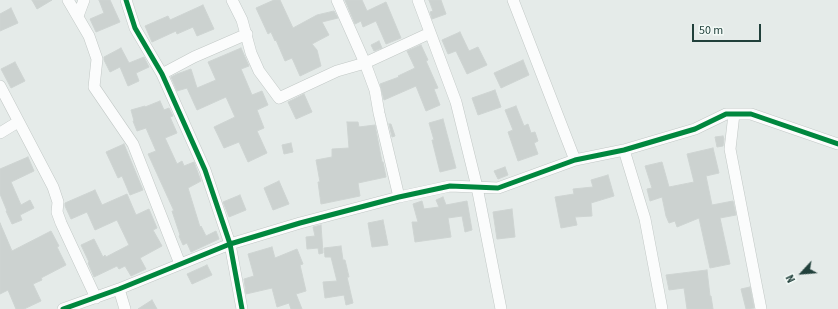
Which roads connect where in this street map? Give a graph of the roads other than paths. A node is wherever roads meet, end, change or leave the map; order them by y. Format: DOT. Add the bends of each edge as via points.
graph roads {
  1 [pos="68,0"];
  2 [pos="84,0"];
  3 [pos="126,0"];
  4 [pos="232,0"];
  5 [pos="337,0"];
  6 [pos="418,0"];
  7 [pos="513,0"];
  8 [pos="78,16"];
  9 [pos="430,33"];
  10 [pos="246,34"];
  11 [pos="365,63"];
  12 [pos="162,74"];
  13 [pos="0,86"];
  14 [pos="734,114"];
  15 [pos="18,122"];
  16 [pos="0,133"];
  17 [pos="838,144"];
  18 [pos="624,150"];
  19 [pos="575,160"];
  20 [pos="476,187"];
  21 [pos="398,197"];
  22 [pos="230,244"];
  23 [pos="180,264"];
  24 [pos="119,289"];
  25 [pos="96,298"];
  26 [pos="63,309"];
  27 [pos="125,309"];
  28 [pos="242,309"];
  29 [pos="502,309"];
  30 [pos="662,309"];
  31 [pos="761,309"];
  1 -- 8 [label="street"];
  2 -- 8 [label="street"];
  3 -- 12 [label="street" via="135,28"];
  4 -- 10 [label="street"];
  5 -- 11 [label="street"];
  6 -- 9 [label="street"];
  7 -- 19 [label="street"];
  8 -- 23 [label="street" via="97,59 94,87 133,144"];
  9 -- 11 [label="street"];
  9 -- 20 [label="street" via="456,102"];
  10 -- 11 [label="street" via="259,71 279,98 337,71"];
  10 -- 12 [label="street"];
  11 -- 21 [label="street" via="375,90"];
  12 -- 22 [label="street" via="205,170"];
  13 -- 15 [label="street"];
  14 -- 17 [label="street" via="751,114"];
  14 -- 18 [label="street" via="726,114 695,129"];
  14 -- 31 [label="street" via="730,149"];
  15 -- 16 [label="street"];
  15 -- 25 [label="street" via="53,188 61,223"];
  18 -- 19 [label="street"];
  18 -- 30 [label="street" via="645,219"];
  19 -- 20 [label="street" via="498,188"];
  20 -- 21 [label="street" via="450,186"];
  20 -- 29 [label="street"];
  21 -- 22 [label="street"];
  22 -- 23 [label="street"];
  22 -- 28 [label="street"];
  23 -- 24 [label="street"];
  24 -- 25 [label="street"];
  24 -- 27 [label="street"];
  25 -- 26 [label="street"];
}
